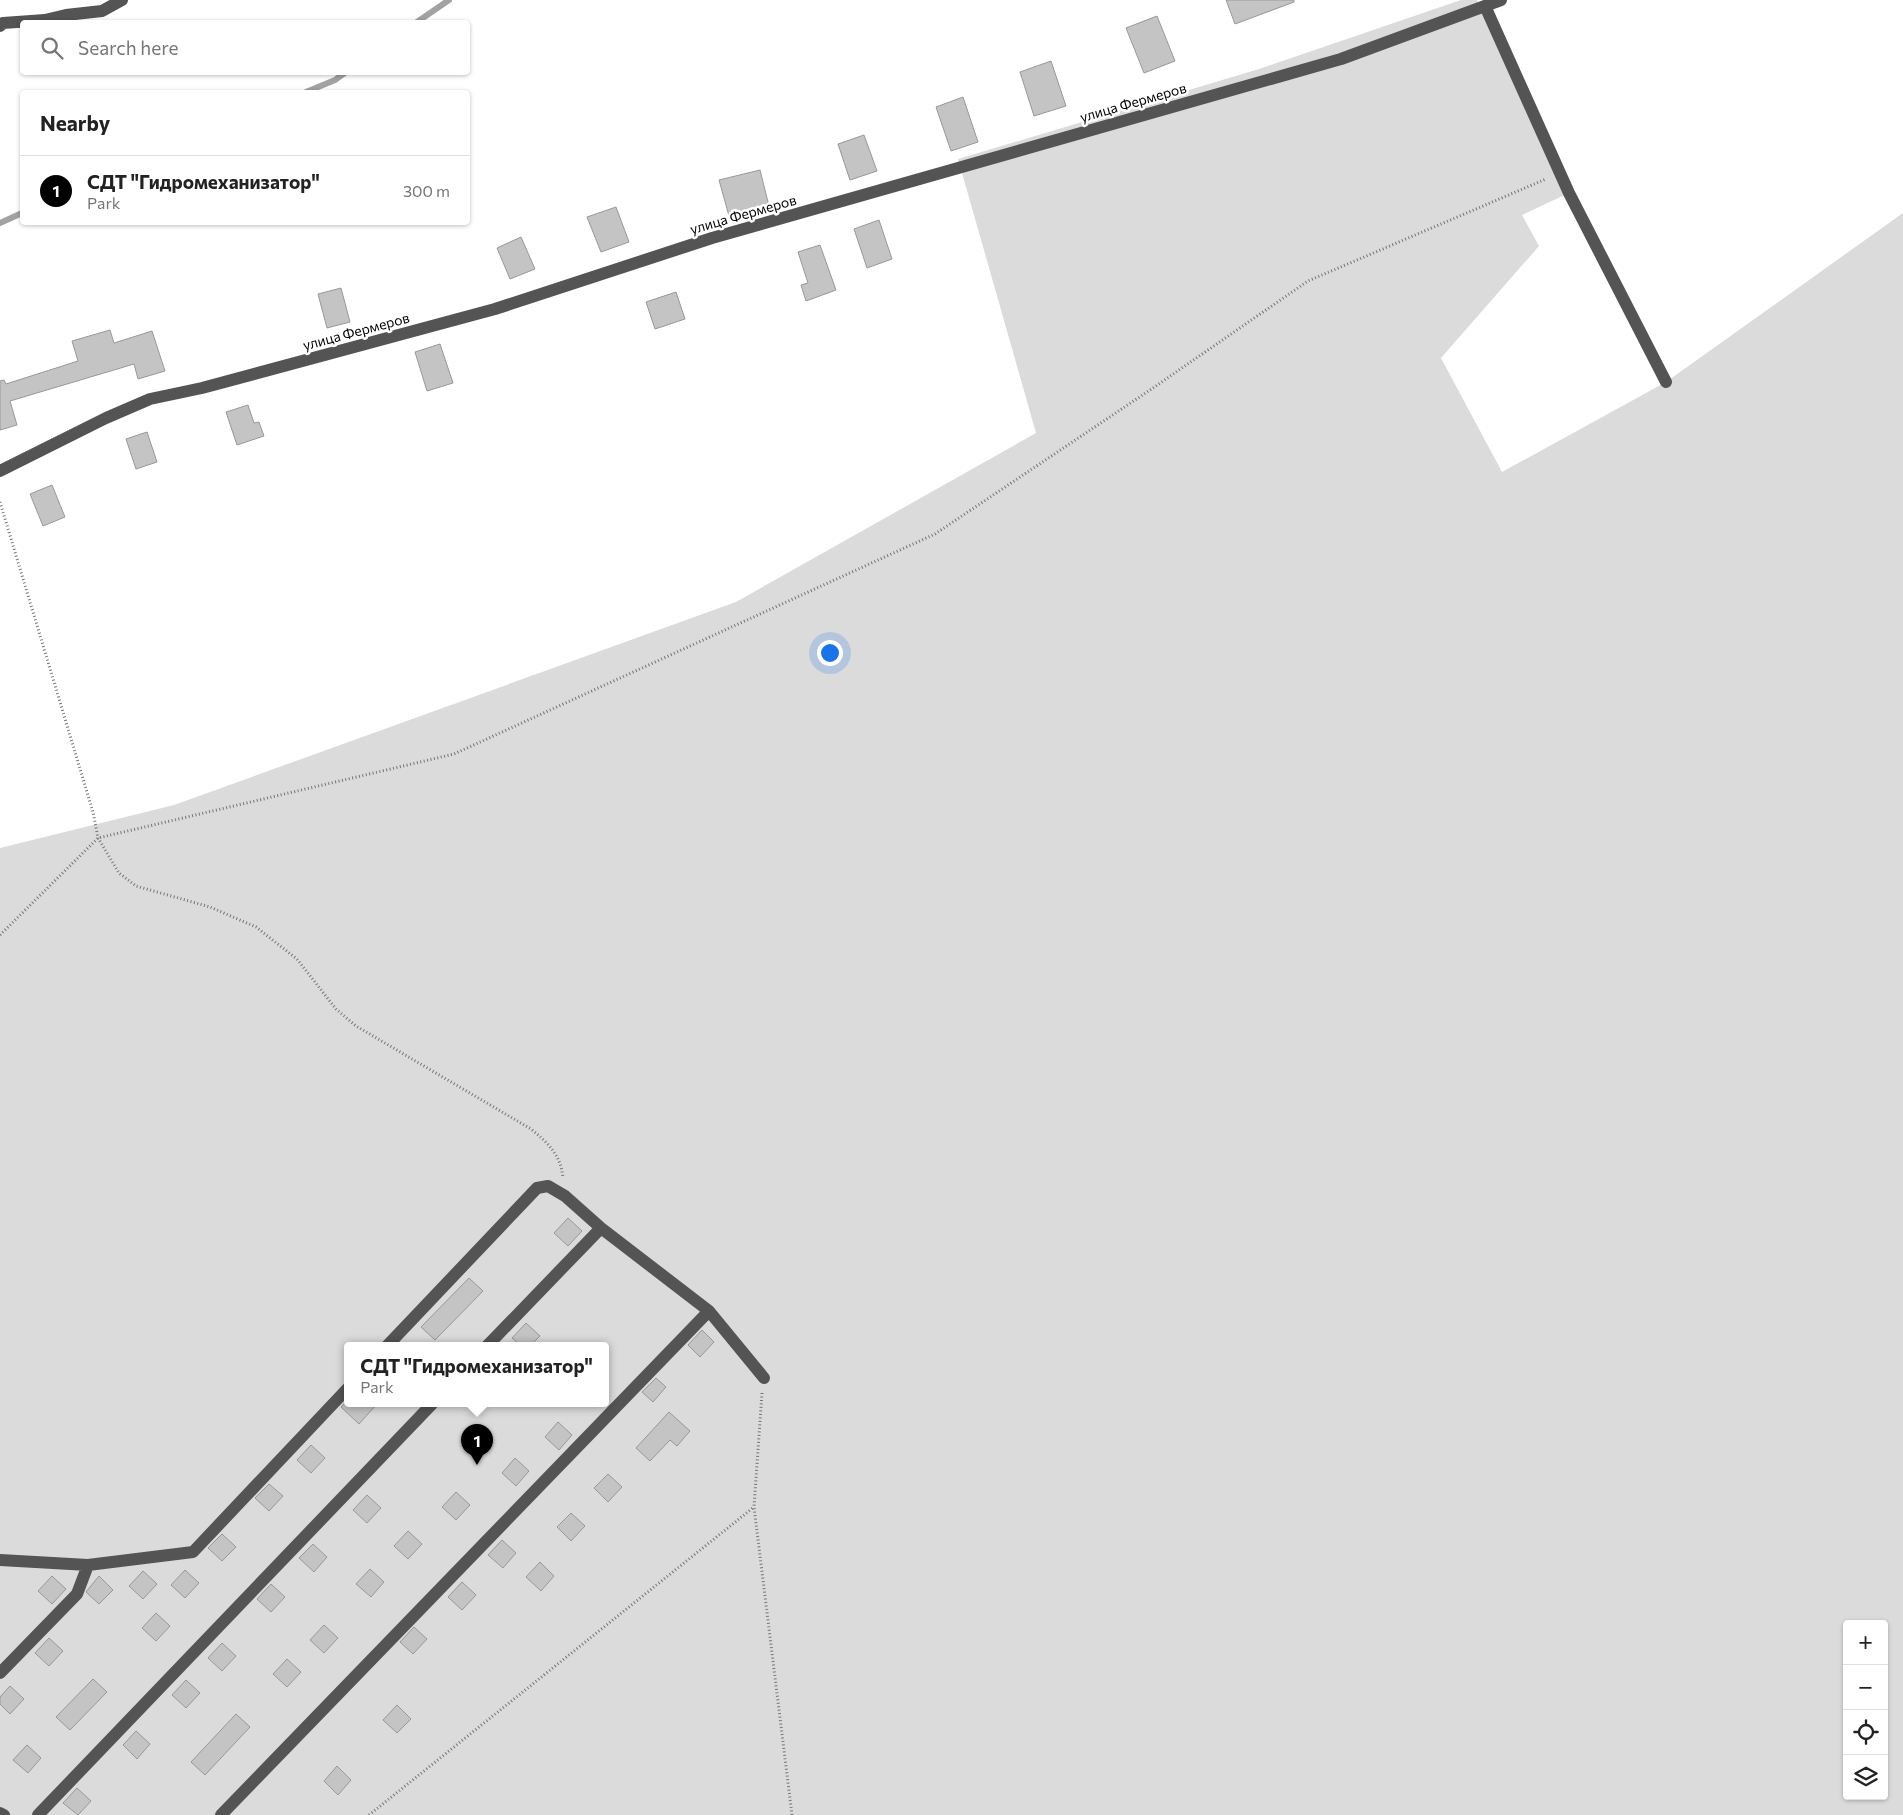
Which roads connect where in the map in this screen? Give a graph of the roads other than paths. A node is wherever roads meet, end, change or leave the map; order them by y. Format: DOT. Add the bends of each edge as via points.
graph roads {
  1 [pos="122,0"];
  2 [pos="1501,0"];
  3 [pos="1485,6"];
  4 [pos="45,20"];
  5 [pos="20,22"];
  6 [pos="0,26"];
  7 [pos="1666,382"];
  8 [pos="0,471"];
  9 [pos="601,1228"];
  10 [pos="709,1311"];
  11 [pos="391,1342"];
  12 [pos="491,1342"];
  13 [pos="764,1378"];
  14 [pos="344,1392"];
  15 [pos="429,1407"];
  16 [pos="0,1560"];
  17 [pos="88,1565"];
  18 [pos="0,1674"];
  19 [pos="0,1813"];
  20 [pos="4,1815"];
  21 [pos="38,1815"];
  22 [pos="221,1815"];
  1 -- 4 [label="street" via="102,11"];
  2 -- 3 [label="street, улица Фермеров"];
  3 -- 7 [label="street" via="1560,173"];
  3 -- 8 [label="street, улица Фермеров" via="1341,58 712,238 495,309 150,400 106,418"];
  5 -- 6 [label="street"];
  9 -- 10 [label="street"];
  9 -- 11 [label="street" via="565,1196 548,1186 537,1188"];
  9 -- 12 [label="street"];
  10 -- 13 [label="street"];
  10 -- 22 [label="street"];
  14 -- 17 [label="street" via="193,1552"];
  15 -- 21 [label="street"];
  16 -- 17 [label="street"];
  17 -- 18 [label="street" via="77,1594"];
  19 -- 20 [label="street"];
}
